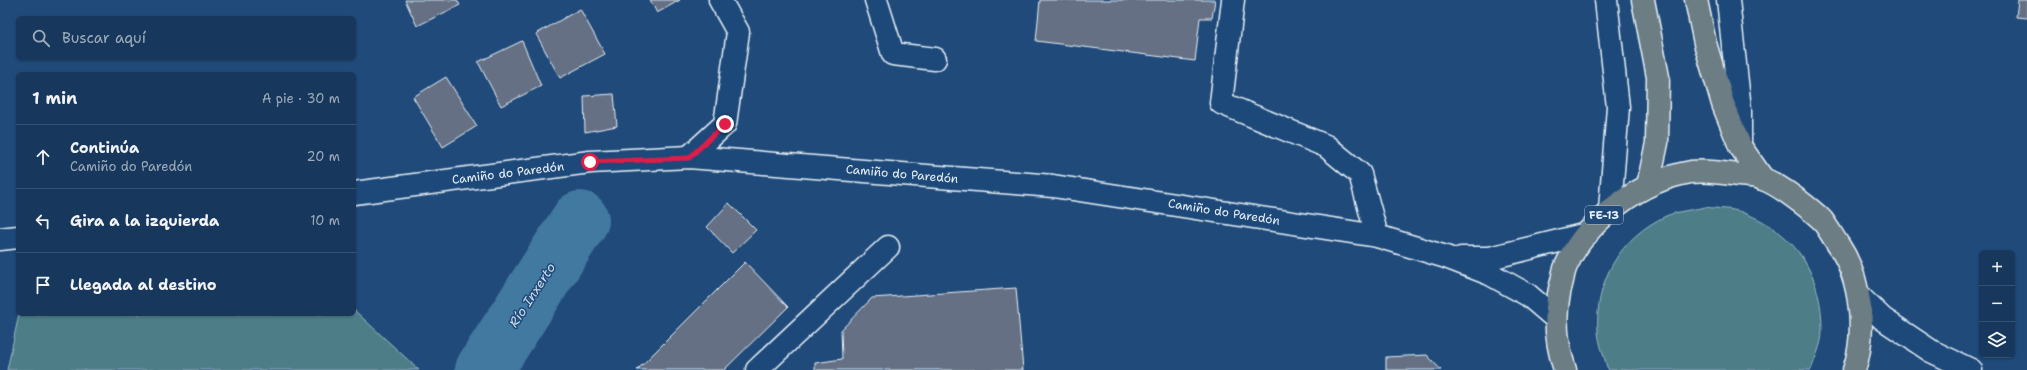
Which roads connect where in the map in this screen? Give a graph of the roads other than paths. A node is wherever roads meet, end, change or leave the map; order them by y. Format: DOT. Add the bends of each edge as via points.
graph roads {
  1 [pos="720,0"];
  2 [pos="876,0"];
  3 [pos="1233,0"];
  4 [pos="1606,0"];
  5 [pos="1643,0"];
  6 [pos="1696,0"];
  7 [pos="1728,0"];
  8 [pos="935,59"];
  9 [pos="1740,146"];
  10 [pos="689,158"];
  11 [pos="1763,179"];
  12 [pos="1648,185"];
  13 [pos="356,193"];
  14 [pos="1610,209"];
  15 [pos="1587,234"];
  16 [pos="1377,236"];
  17 [pos="16,237"];
  18 [pos="0,239"];
  19 [pos="888,247"];
  20 [pos="1446,257"];
  21 [pos="1859,296"];
  22 [pos="1555,318"];
  23 [pos="757,370"];
  24 [pos="1564,370"];
  25 [pos="1854,370"];
  26 [pos="1971,370"];
  1 -- 10 [label="street" via="738,32 725,124"];
  2 -- 8 [label="street" via="893,54"];
  3 -- 16 [label="street" via="1221,103 1326,146 1360,174"];
  4 -- 14 [label="street" via="1618,107"];
  5 -- 12 [label="highway" via="1658,78 1657,142"];
  6 -- 9 [label="highway, FE-13" via="1705,43 1723,104"];
  7 -- 9 [label="street" via="1740,109"];
  9 -- 11 [label="highway, FE-13"];
  10 -- 13 [label="street, Camiño do Paredón" via="590,162"];
  10 -- 16 [label="street, Camiño do Paredón" via="1053,186"];
  11 -- 12 [label="highway, FE-13" via="1724,173 1691,172"];
  11 -- 21 [label="highway, FE-13" via="1786,191 1822,220 1847,258"];
  12 -- 14 [label="highway, FE-13"];
  14 -- 15 [label="highway, FE-13"];
  15 -- 20 [label="street" via="1490,258"];
  15 -- 22 [label="highway, FE-13" via="1566,264"];
  16 -- 20 [label="street, Camiño do Paredón"];
  17 -- 18 [label="street"];
  19 -- 23 [label="street"];
  20 -- 22 [label="street" via="1490,274 1528,296"];
  21 -- 25 [label="highway, FE-13" via="1860,345"];
  21 -- 26 [label="street" via="1884,319 1931,351"];
  22 -- 24 [label="highway, FE-13"];
}
